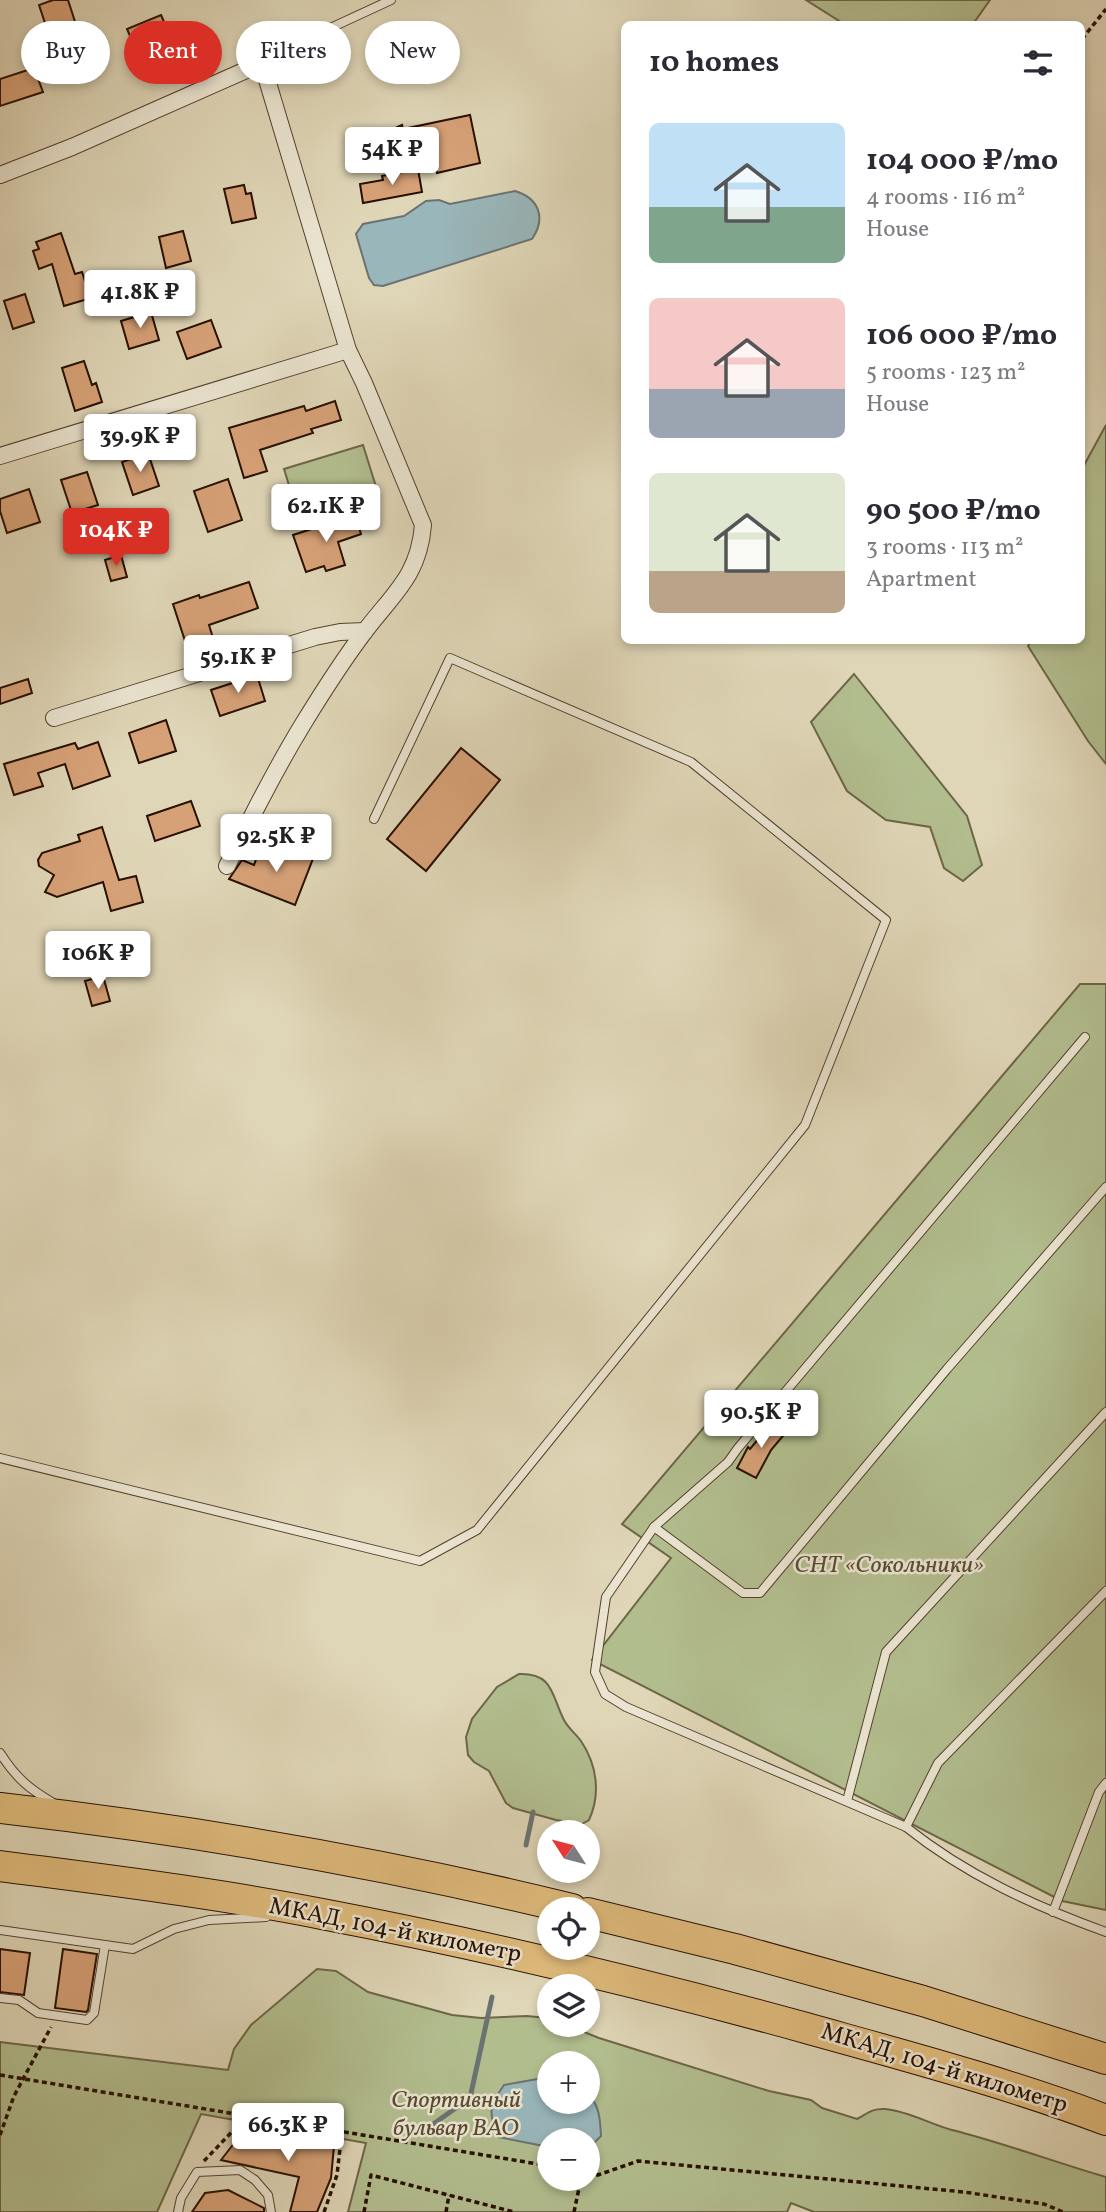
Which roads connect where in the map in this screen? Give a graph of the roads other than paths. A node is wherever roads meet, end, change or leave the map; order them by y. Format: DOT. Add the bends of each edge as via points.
graph roads {
  1 [pos="391,0"];
  2 [pos="346,21"];
  3 [pos="236,74"];
  4 [pos="268,84"];
  5 [pos="0,175"];
  6 [pos="348,350"];
  7 [pos="0,456"];
  8 [pos="365,631"];
  9 [pos="54,718"];
  10 [pos="374,819"];
  11 [pos="227,866"];
  12 [pos="1086,1037"];
  13 [pos="1106,1187"];
  14 [pos="1106,1412"];
  15 [pos="0,1458"];
  16 [pos="654,1527"];
  17 [pos="1106,1591"];
  18 [pos="0,1753"];
  19 [pos="1106,1783"];
  20 [pos="846,1801"];
  21 [pos="3,1809"];
  22 [pos="96,1821"];
  23 [pos="906,1827"];
  24 [pos="0,1866"];
  25 [pos="537,1901"];
  26 [pos="1053,1912"];
  27 [pos="319,1913"];
  28 [pos="600,1916"];
  29 [pos="0,1930"];
  30 [pos="1106,1932"];
  31 [pos="106,1945"];
  32 [pos="0,1998"];
  33 [pos="1106,2059"];
  34 [pos="1106,2120"];
  35 [pos="178,2212"];
  36 [pos="271,2212"];
  1 -- 2 [label="lane"];
  3 -- 5 [label="street"];
  4 -- 6 [label="street"];
  6 -- 7 [label="street"];
  6 -- 8 [label="street" via="423,526 415,566"];
  8 -- 9 [label="street" via="315,637"];
  8 -- 11 [label="street" via="262,794"];
  10 -- 15 [label="lane" via="450,658 691,762 886,920 805,1125 477,1530 420,1561"];
  12 -- 16 [label="lane" via="729,1462"];
  13 -- 16 [label="lane" via="760,1593 743,1593"];
  14 -- 20 [label="lane" via="887,1652"];
  16 -- 20 [label="lane" via="606,1597 595,1672 605,1694"];
  17 -- 23 [label="lane" via="939,1763"];
  18 -- 22 [label="lane" via="15,1776 33,1791"];
  19 -- 26 [label="lane"];
  20 -- 23 [label="lane"];
  21 -- 22 [label="highway"];
  22 -- 25 [label="highway" via="329,1857"];
  23 -- 26 [label="lane" via="984,1880"];
  24 -- 27 [label="highway, МКАД, 104-й километр"];
  26 -- 30 [label="lane"];
  27 -- 31 [label="lane" via="209,1920 174,1929 133,1949"];
  27 -- 34 [label="highway, МКАД, 104-й километр" via="493,1948 720,2004 907,2056"];
  28 -- 33 [label="highway" via="923,2001"];
  29 -- 31 [label="lane"];
  31 -- 32 [label="lane" via="94,2012 88,2020 38,2012 19,2000"];
  35 -- 36 [label="lane" via="197,2172 240,2169 268,2195"];
}
